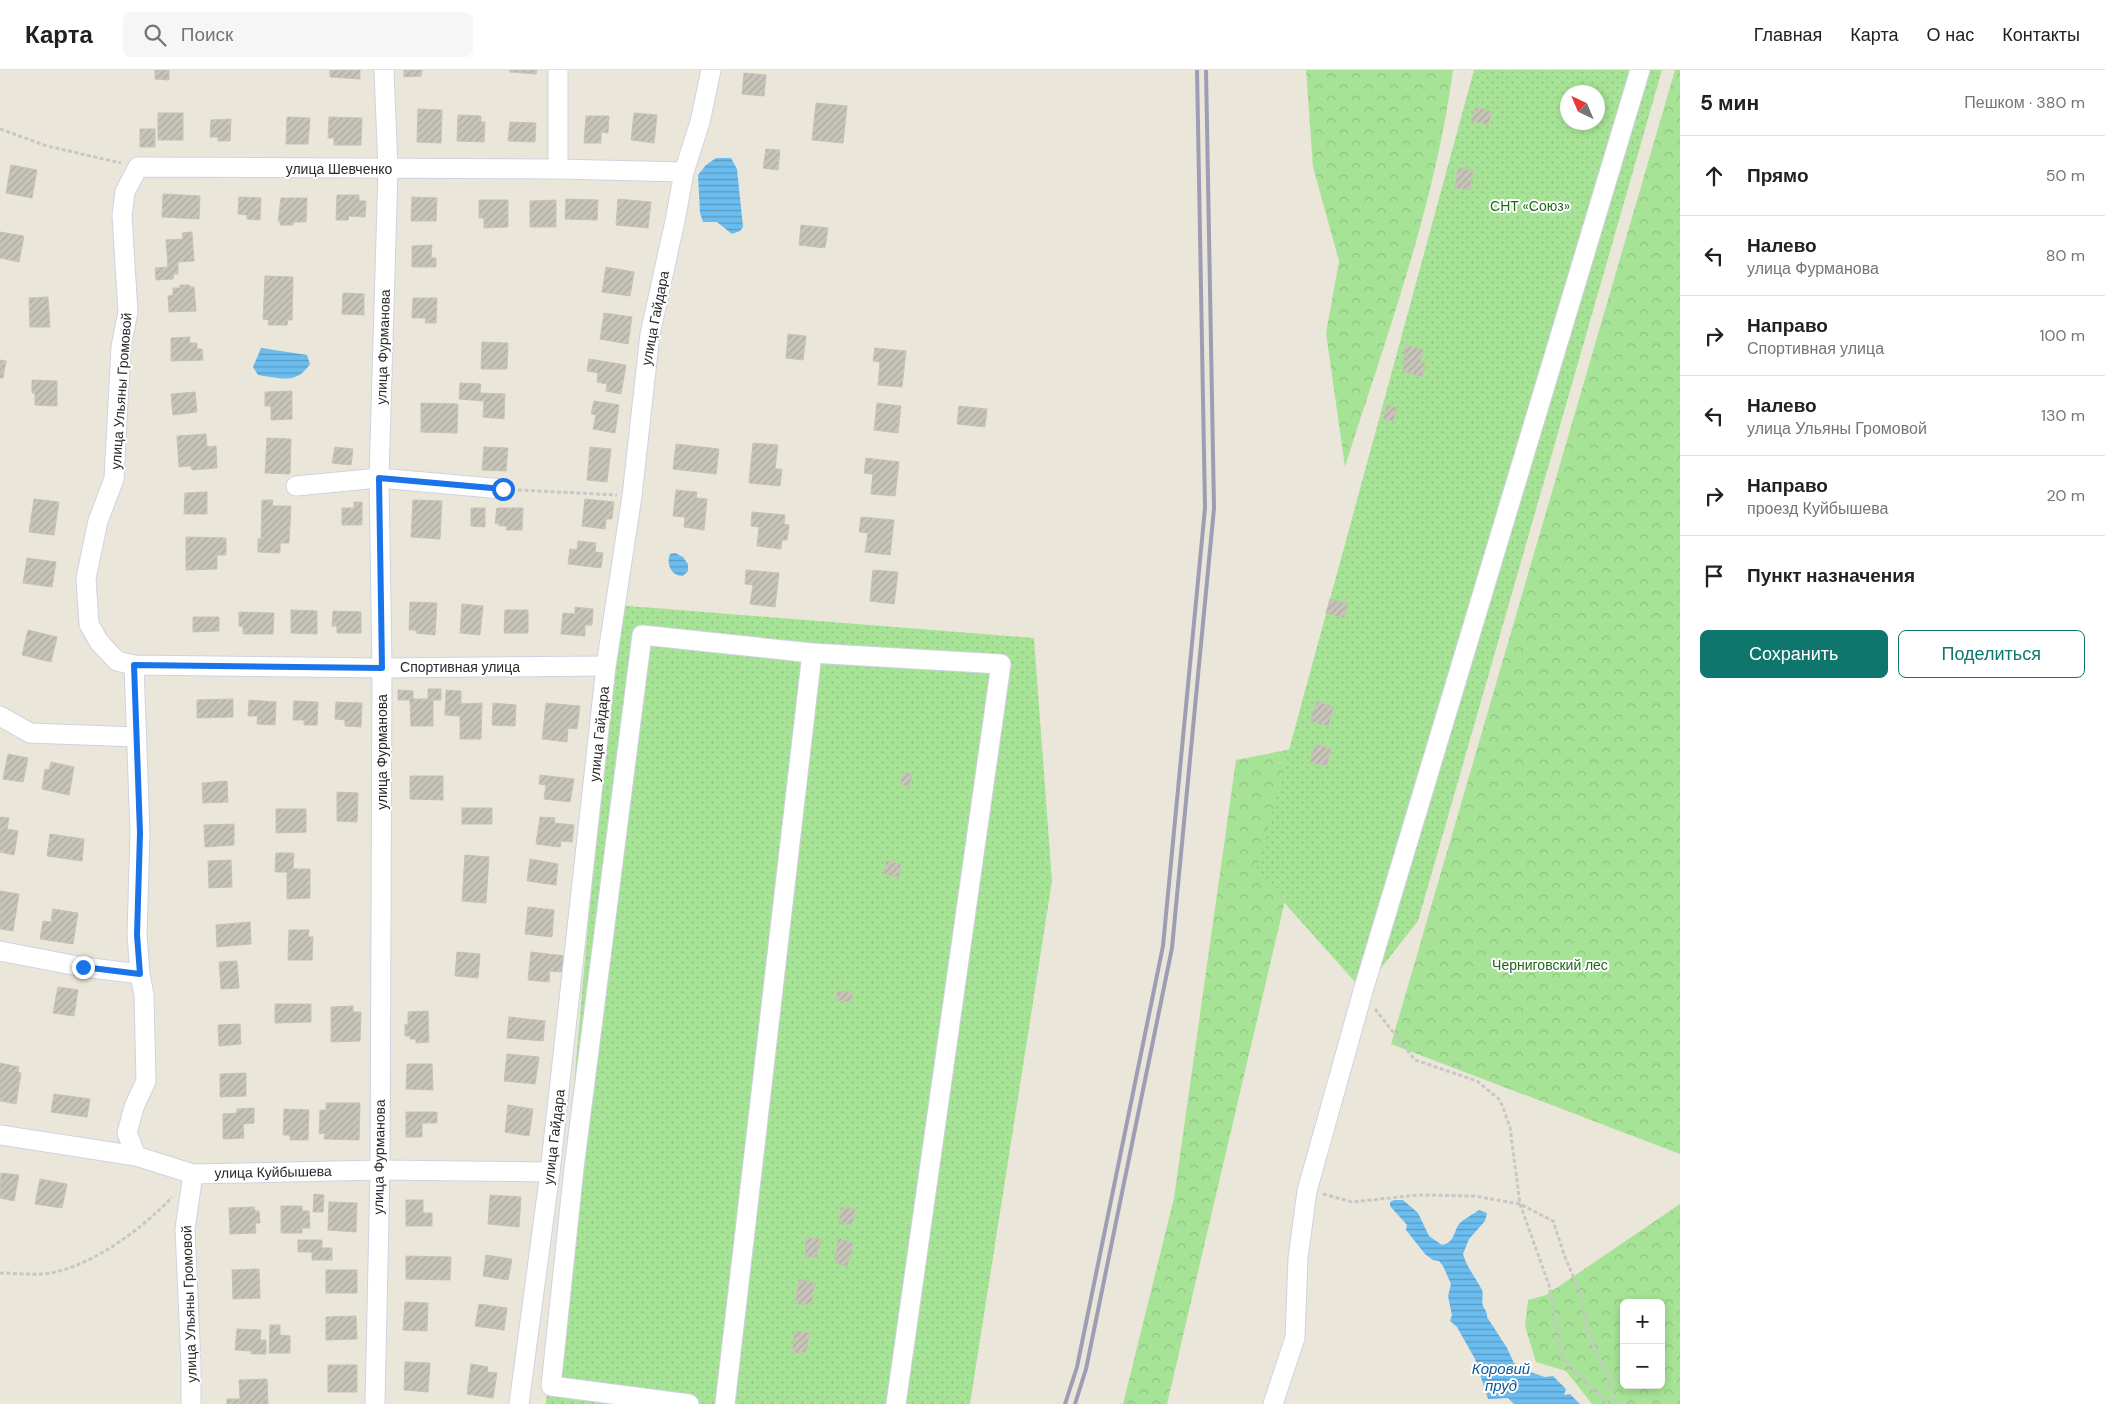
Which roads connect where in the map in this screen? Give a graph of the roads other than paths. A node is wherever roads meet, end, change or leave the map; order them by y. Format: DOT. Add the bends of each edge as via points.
graph roads {
  1 [pos="384,70"];
  2 [pos="558,70"];
  3 [pos="711,70"];
  4 [pos="1640,70"];
  5 [pos="138,167"];
  6 [pos="388,169"];
  7 [pos="558,169"];
  8 [pos="684,172"];
  9 [pos="379,478"];
  10 [pos="296,486"];
  11 [pos="503,489"];
  12 [pos="812,653"];
  13 [pos="134,665"];
  14 [pos="606,666"];
  15 [pos="382,668"];
  16 [pos="0,716"];
  17 [pos="137,737"];
  18 [pos="0,951"];
  19 [pos="140,974"];
  20 [pos="0,1135"];
  21 [pos="136,1156"];
  22 [pos="380,1170"];
  23 [pos="550,1172"];
  24 [pos="192,1174"];
  25 [pos="191,1404"];
  26 [pos="375,1404"];
  27 [pos="519,1404"];
  28 [pos="689,1404"];
  29 [pos="725,1404"];
  30 [pos="896,1404"];
  31 [pos="1273,1404"];
  1 -- 6 [label="street, улица Фурманова"];
  2 -- 7 [label="street"];
  3 -- 8 [label="street, улица Гайдара" via="700,122"];
  4 -- 31 [label="street" via="1363,991 1307,1191 1298,1258 1295,1338"];
  5 -- 6 [label="street, улица Шевченко"];
  5 -- 13 [label="street, улица Ульяны Громовой" via="125,192 122,216 128,312 121,347 114,479 98,521 86,578 89,624 98,642 117,661"];
  6 -- 7 [label="street, улица Шевченко"];
  6 -- 9 [label="street, улица Фурманова"];
  7 -- 8 [label="street, улица Шевченко"];
  8 -- 14 [label="street, улица Гайдара" via="650,334 620,605"];
  9 -- 10 [label="street"];
  9 -- 11 [label="street"];
  9 -- 15 [label="street, улица Фурманова"];
  12 -- 28 [label="street" via="642,635 574,1168 551,1386"];
  12 -- 29 [label="street"];
  12 -- 30 [label="street" via="1001,664"];
  13 -- 15 [label="street, Спортивная улица"];
  13 -- 17 [label="street"];
  14 -- 15 [label="street, Спортивная улица"];
  14 -- 23 [label="street, улица Гайдара"];
  15 -- 22 [label="street, улица Фурманова"];
  16 -- 17 [label="street" via="30,733"];
  17 -- 19 [label="street" via="140,833 137,935"];
  18 -- 19 [label="street"];
  19 -- 21 [label="street" via="144,995 146,1081 134,1107 128,1133"];
  20 -- 21 [label="street, улица Куйбышева"];
  21 -- 24 [label="street, улица Куйбышева"];
  22 -- 23 [label="street, улица Куйбышева"];
  22 -- 24 [label="street, улица Куйбышева"];
  22 -- 26 [label="street, улица Фурманова"];
  23 -- 27 [label="street, улица Гайдара"];
  24 -- 25 [label="street, улица Ульяны Громовой" via="185,1229"];
}
